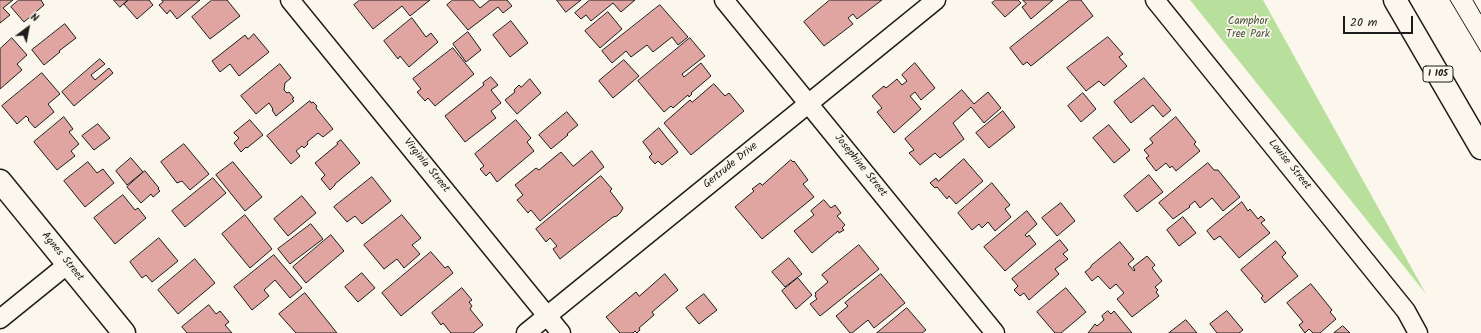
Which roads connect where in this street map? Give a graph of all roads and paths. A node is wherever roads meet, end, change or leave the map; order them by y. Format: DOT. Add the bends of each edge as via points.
graph roads {
  1 [pos="290,0"];
  2 [pos="724,0"];
  3 [pos="936,0"];
  4 [pos="1155,0"];
  5 [pos="1395,0"];
  6 [pos="808,103"];
  7 [pos="1481,148"];
  8 [pos="0,181"];
  9 [pos="68,264"];
  10 [pos="548,316"];
  11 [pos="0,320"];
  12 [pos="124,333"];
  13 [pos="526,333"];
  14 [pos="562,333"];
  15 [pos="995,333"];
  16 [pos="1418,333"];
  1 -- 10 [label="street, Virginia Street"];
  2 -- 6 [label="street, Josephine Street"];
  3 -- 6 [label="street, Gertrude Drive"];
  4 -- 16 [label="street, Louise Street" via="1406,311"];
  5 -- 7 [label="main road, I 105"];
  6 -- 10 [label="street, Gertrude Drive"];
  6 -- 15 [label="street, Josephine Street"];
  8 -- 9 [label="main road, Agnes Street"];
  9 -- 11 [label="street"];
  9 -- 12 [label="main road, Agnes Street"];
  10 -- 13 [label="street, Gertrude Drive"];
  10 -- 14 [label="street, Virginia Street"];
}
